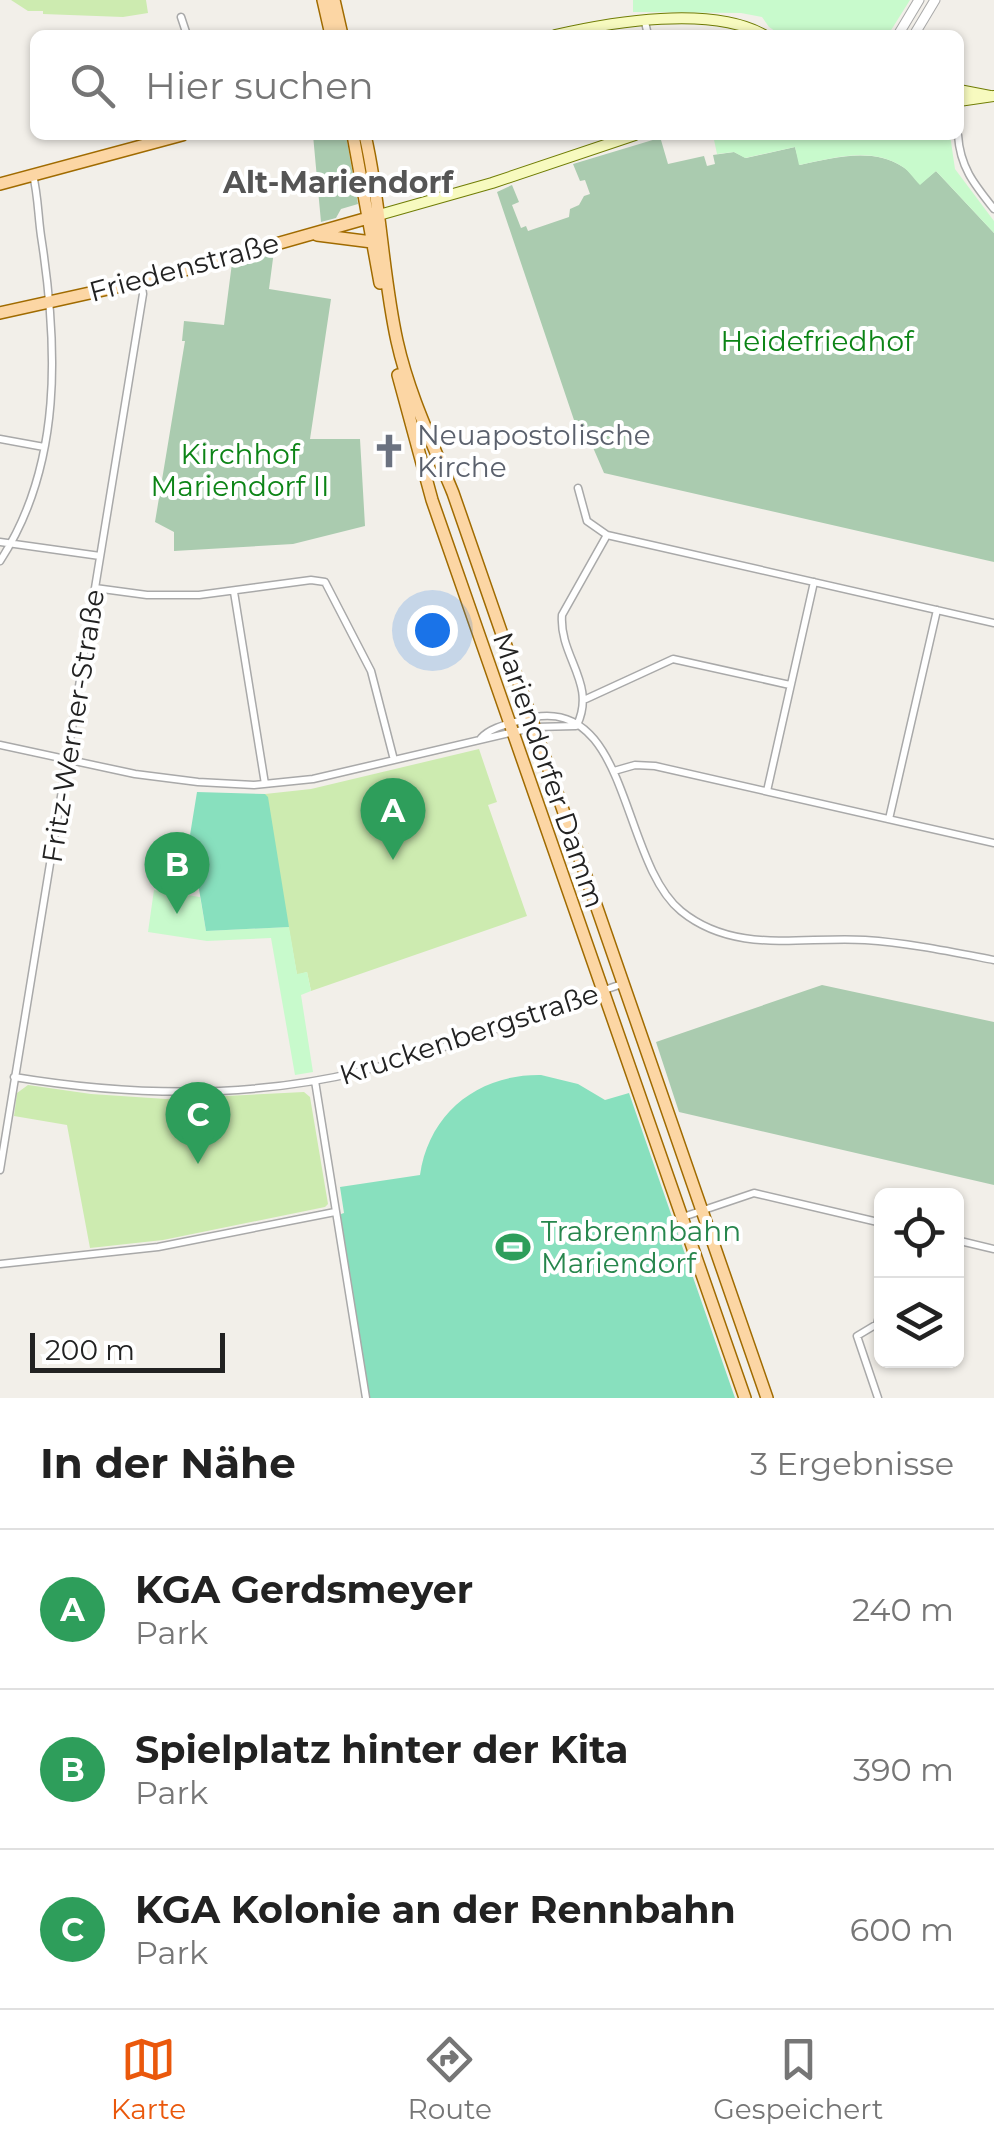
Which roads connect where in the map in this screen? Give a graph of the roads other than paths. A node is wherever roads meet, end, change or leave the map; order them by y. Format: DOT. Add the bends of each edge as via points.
graph roads {
  1 [pos="323,0"];
  2 [pos="334,0"];
  3 [pos="920,0"];
  4 [pos="935,0"];
  5 [pos="180,17"];
  6 [pos="644,22"];
  7 [pos="186,30"];
  8 [pos="329,30"];
  9 [pos="341,30"];
  10 [pos="589,30"];
  11 [pos="646,30"];
  12 [pos="753,30"];
  13 [pos="901,30"];
  14 [pos="917,30"];
  15 [pos="964,91"];
  16 [pos="992,96"];
  17 [pos="964,101"];
  18 [pos="163,140"];
  19 [pos="354,140"];
  20 [pos="366,140"];
  21 [pos="620,140"];
  22 [pos="959,140"];
  23 [pos="33,175"];
  24 [pos="0,184"];
  25 [pos="994,208"];
  26 [pos="374,217"];
  27 [pos="311,234"];
  28 [pos="372,242"];
  29 [pos="142,282"];
  30 [pos="52,302"];
  31 [pos="0,313"];
  32 [pos="0,439"];
  33 [pos="44,447"];
  34 [pos="578,488"];
  35 [pos="607,535"];
  36 [pos="0,542"];
  37 [pos="11,544"];
  38 [pos="100,556"];
  39 [pos="0,562"];
  40 [pos="814,582"];
  41 [pos="94,588"];
  42 [pos="234,592"];
  43 [pos="937,610"];
  44 [pos="994,623"];
  45 [pos="790,685"];
  46 [pos="586,699"];
  47 [pos="533,722"];
  48 [pos="577,725"];
  49 [pos="512,728"];
  50 [pos="0,745"];
  51 [pos="394,760"];
  52 [pos="66,761"];
  53 [pos="614,771"];
  54 [pos="265,784"];
  55 [pos="767,791"];
  56 [pos="889,819"];
  57 [pos="994,843"];
  58 [pos="994,960"];
  59 [pos="624,984"];
  60 [pos="603,991"];
  61 [pos="14,1077"];
  62 [pos="314,1081"];
  63 [pos="0,1170"];
  64 [pos="702,1210"];
  65 [pos="335,1212"];
  66 [pos="682,1218"];
  67 [pos="874,1221"];
  68 [pos="964,1242"];
  69 [pos="994,1249"];
  70 [pos="0,1264"];
  71 [pos="874,1325"];
  72 [pos="366,1398"];
  73 [pos="744,1398"];
  74 [pos="767,1398"];
  75 [pos="878,1398"];
  1 -- 8 [label="main road"];
  2 -- 9 [label="main road"];
  3 -- 13 [label="street"];
  4 -- 14 [label="street"];
  5 -- 7 [label="street"];
  6 -- 10 [label="main road"];
  6 -- 11 [label="street"];
  6 -- 12 [label="main road" via="718,21"];
  15 -- 16 [label="main road"];
  16 -- 17 [label="main road"];
  18 -- 23 [label="main road"];
  19 -- 26 [label="main road, Mariendorfer Damm"];
  20 -- 26 [label="main road, Mariendorfer Damm"];
  21 -- 26 [label="main road"];
  22 -- 25 [label="street" via="965,171"];
  23 -- 24 [label="main road"];
  23 -- 30 [label="street"];
  26 -- 27 [label="main road, Friedenstraße"];
  26 -- 28 [label="main road, Mariendorfer Damm"];
  26 -- 47 [label="main road, Mariendorfer Damm" via="408,384"];
  27 -- 28 [label="main road"];
  27 -- 29 [label="main road, Friedenstraße"];
  28 -- 49 [label="main road, Mariendorfer Damm" via="416,447"];
  29 -- 30 [label="main road, Friedenstraße"];
  29 -- 38 [label="street, Fritz-Werner-Straße"];
  30 -- 31 [label="main road, Friedenstraße"];
  30 -- 33 [label="street" via="55,355"];
  32 -- 33 [label="street"];
  33 -- 37 [label="street"];
  34 -- 35 [label="street" via="588,521"];
  35 -- 40 [label="street"];
  35 -- 46 [label="street" via="561,620"];
  36 -- 37 [label="street"];
  37 -- 38 [label="street"];
  37 -- 39 [label="street"];
  38 -- 41 [label="street, Fritz-Werner-Straße"];
  40 -- 43 [label="street"];
  40 -- 45 [label="street"];
  41 -- 42 [label="street" via="164,596"];
  41 -- 52 [label="street, Fritz-Werner-Straße"];
  42 -- 51 [label="street" via="316,580 327,585 371,671"];
  42 -- 54 [label="street"];
  43 -- 44 [label="street"];
  43 -- 56 [label="street"];
  45 -- 46 [label="street" via="673,659"];
  45 -- 55 [label="street"];
  46 -- 48 [label="street"];
  47 -- 48 [label="street"];
  47 -- 49 [label="street"];
  47 -- 59 [label="main road, Mariendorfer Damm"];
  48 -- 53 [label="street" via="598,742"];
  49 -- 51 [label="street"];
  49 -- 60 [label="main road, Mariendorfer Damm"];
  50 -- 52 [label="street"];
  51 -- 54 [label="street"];
  52 -- 54 [label="street" via="198,782"];
  52 -- 61 [label="street, Fritz-Werner-Straße"];
  53 -- 55 [label="street" via="650,765"];
  53 -- 58 [label="street" via="660,888 700,924 745,940 861,940"];
  55 -- 56 [label="street"];
  56 -- 57 [label="street"];
  59 -- 60 [label="street, Kruckenbergstraße"];
  59 -- 64 [label="main road, Mariendorfer Damm"];
  60 -- 62 [label="street, Kruckenbergstraße" via="406,1060"];
  60 -- 66 [label="main road, Mariendorfer Damm"];
  61 -- 62 [label="street, Kruckenbergstraße" via="140,1091"];
  61 -- 63 [label="street, Fritz-Werner-Straße"];
  62 -- 65 [label="street"];
  64 -- 66 [label="street"];
  64 -- 67 [label="street" via="754,1193"];
  64 -- 74 [label="main road, Mariendorfer Damm"];
  65 -- 70 [label="street" via="146,1249"];
  65 -- 72 [label="street"];
  66 -- 73 [label="main road, Mariendorfer Damm"];
  68 -- 69 [label="street"];
  71 -- 75 [label="street" via="857,1336"];
}
